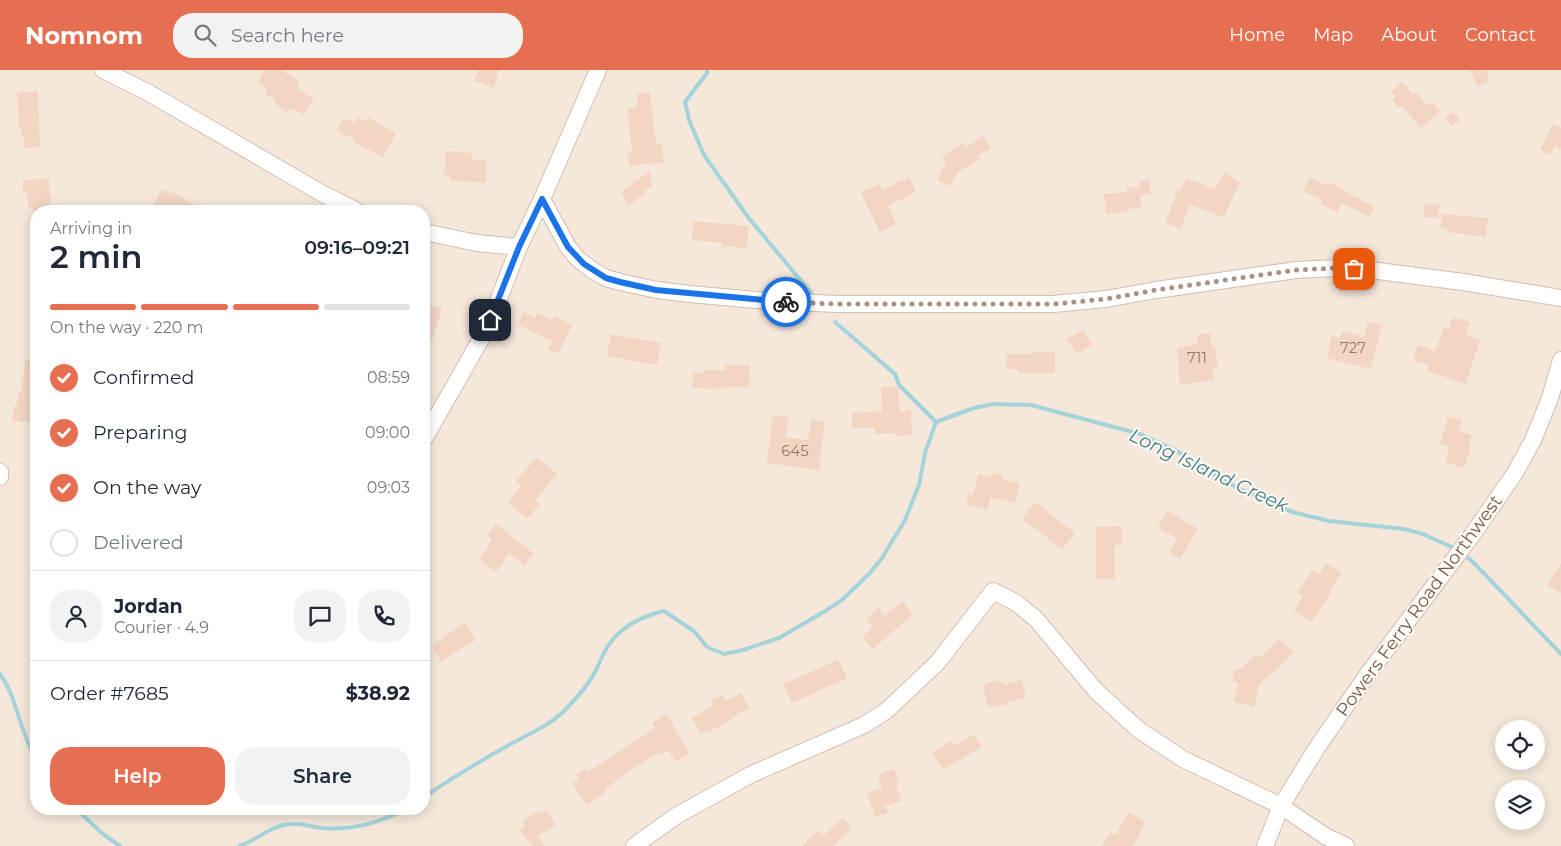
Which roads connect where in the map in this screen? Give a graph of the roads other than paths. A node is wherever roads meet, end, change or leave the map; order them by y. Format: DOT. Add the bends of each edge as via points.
graph roads {
  1 [pos="103,70"];
  2 [pos="598,70"];
  3 [pos="542,199"];
  4 [pos="345,205"];
  5 [pos="430,233"];
  6 [pos="519,247"];
  7 [pos="1561,298"];
  8 [pos="1561,360"];
  9 [pos="430,428"];
  10 [pos="0,472"];
  11 [pos="0,477"];
  12 [pos="1281,806"];
  13 [pos="634,846"];
  14 [pos="1265,846"];
  15 [pos="1346,846"];
  1 -- 4 [label="street"];
  2 -- 3 [label="street"];
  3 -- 6 [label="street"];
  3 -- 7 [label="street" via="568,247 592,270 620,282 690,294 838,304 1053,304 1296,270 1338,268 1463,282"];
  5 -- 6 [label="street"];
  6 -- 9 [label="street" via="485,332"];
  8 -- 12 [label="street, Powers Ferry Road Northwest" via="1533,440 1515,473 1368,674"];
  10 -- 11 [label="street"];
  12 -- 13 [label="street" via="1183,759 1139,730 1096,691 1036,619 1015,602 993,591 937,663 886,710 864,725 750,775 676,816"];
  12 -- 14 [label="street, Powers Ferry Road Northwest"];
  12 -- 15 [label="street"];
}
